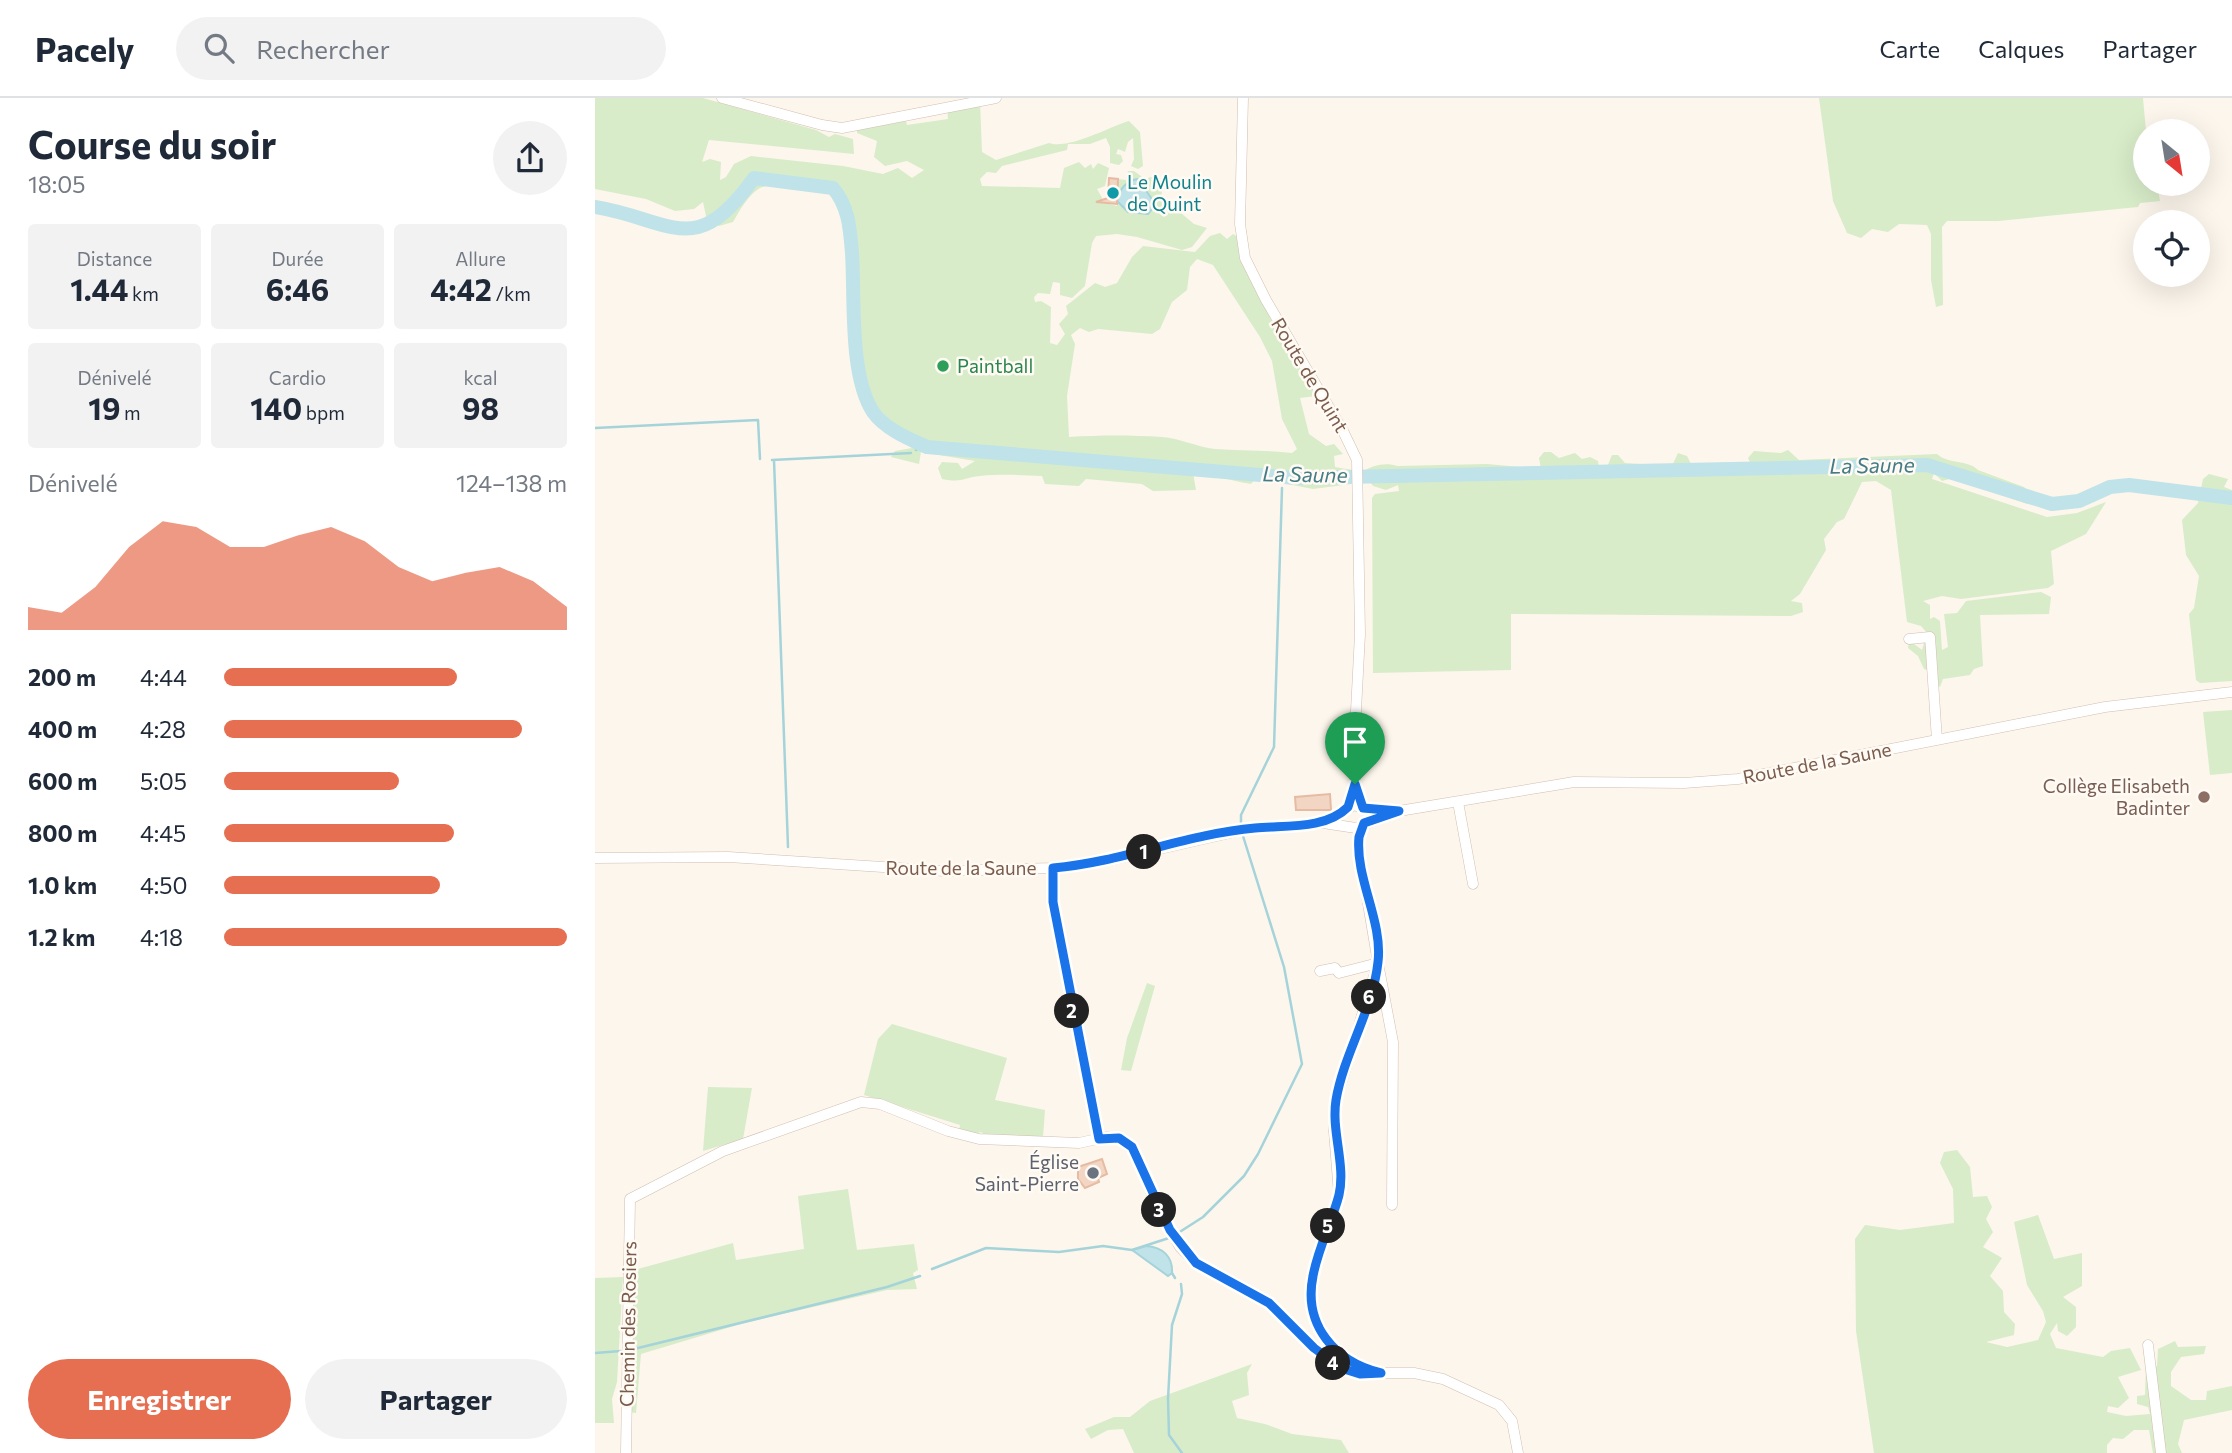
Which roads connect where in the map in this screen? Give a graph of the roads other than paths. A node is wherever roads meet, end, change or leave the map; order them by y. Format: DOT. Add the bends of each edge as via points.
graph roads {
  1 [pos="722,98"];
  2 [pos="996,98"];
  3 [pos="1243,98"];
  4 [pos="1909,639"];
  5 [pos="2232,692"];
  6 [pos="1937,740"];
  7 [pos="1355,784"];
  8 [pos="1458,802"];
  9 [pos="1361,807"];
  10 [pos="1346,809"];
  11 [pos="1399,811"];
  12 [pos="1323,823"];
  13 [pos="1363,824"];
  14 [pos="1348,826"];
  15 [pos="1358,844"];
  16 [pos="595,858"];
  17 [pos="1053,868"];
  18 [pos="1472,884"];
  19 [pos="1378,963"];
  20 [pos="1320,971"];
  21 [pos="1099,1139"];
  22 [pos="1392,1205"];
  23 [pos="2148,1345"];
  24 [pos="1381,1373"];
  25 [pos="626,1453"];
  26 [pos="1518,1453"];
  27 [pos="2161,1453"];
  1 -- 2 [label="street" via="842,128"];
  3 -- 7 [label="street, Route de Quint" via="1240,223 1245,258 1304,369 1349,441 1358,466 1360,627"];
  4 -- 6 [label="street" via="1930,637"];
  5 -- 6 [label="street, Route de la Saune" via="2105,707"];
  6 -- 8 [label="street, Route de la Saune" via="1738,779 1582,781"];
  7 -- 9 [label="street, Route de Quint"];
  7 -- 10 [label="street, Route de Quint"];
  8 -- 11 [label="street, Route de la Saune"];
  8 -- 18 [label="street"];
  9 -- 10 [label="street"];
  9 -- 11 [label="street, Route de la Saune"];
  9 -- 13 [label="street" via="1366,817"];
  10 -- 12 [label="street, Route de la Saune"];
  10 -- 14 [label="street" via="1343,818"];
  11 -- 13 [label="street, Route de la Saune"];
  12 -- 14 [label="street, Route de la Saune"];
  12 -- 17 [label="street, Route de la Saune" via="1229,831 1111,860"];
  13 -- 14 [label="street"];
  13 -- 15 [label="street"];
  14 -- 15 [label="street"];
  15 -- 19 [label="street"];
  16 -- 17 [label="street, Route de la Saune" via="728,857 945,871"];
  17 -- 21 [label="street" via="1053,902"];
  19 -- 20 [label="street" via="1339,973 1335,968"];
  19 -- 22 [label="street" via="1393,1042"];
  19 -- 24 [label="street" via="1340,1083 1335,1122 1339,1194 1313,1273 1311,1298 1320,1330 1335,1350 1352,1363"];
  21 -- 24 [label="street" via="1119,1138 1132,1147 1170,1230 1196,1263 1269,1303 1341,1368 1360,1374"];
  21 -- 25 [label="street, Chemin des Rosiers" via="1079,1143 979,1139 880,1104 861,1102 723,1151 632,1196"];
  23 -- 27 [label="street"];
  24 -- 26 [label="street" via="1429,1375 1488,1398 1513,1421"];
}
